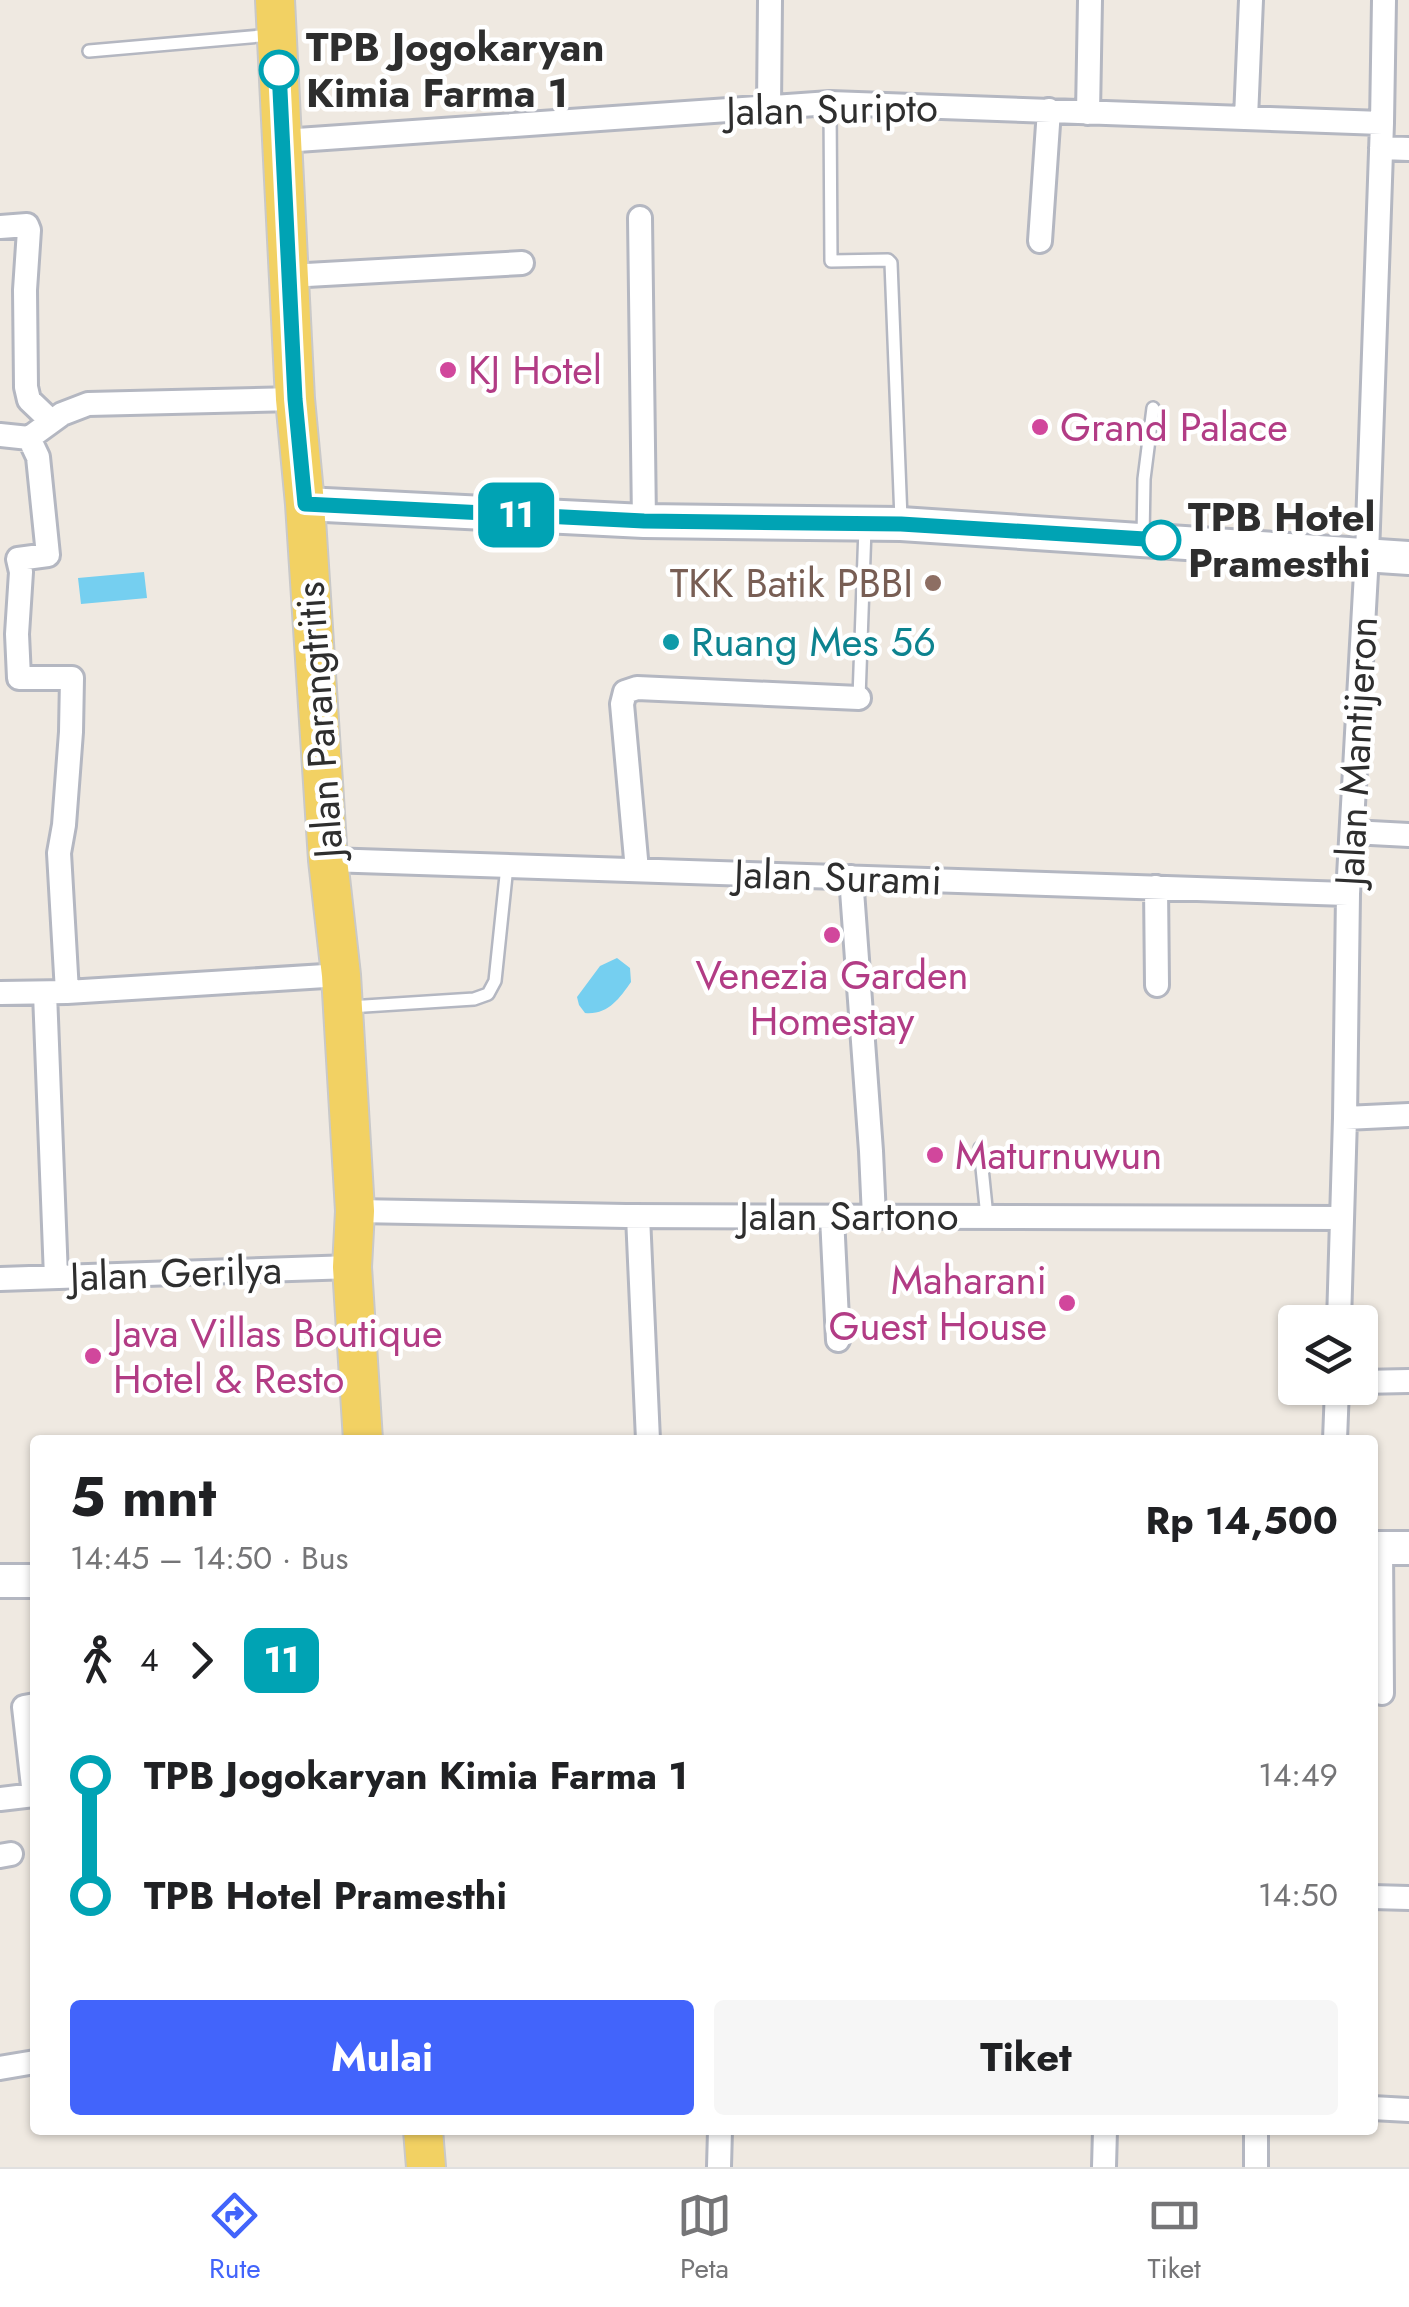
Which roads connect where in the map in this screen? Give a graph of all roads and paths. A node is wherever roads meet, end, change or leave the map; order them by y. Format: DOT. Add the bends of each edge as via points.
graph roads {
  1 [pos="770,0"];
  2 [pos="1090,0"];
  3 [pos="1250,0"];
  4 [pos="1384,0"];
  5 [pos="1409,0"];
  6 [pos="276,18"];
  7 [pos="90,51"];
  8 [pos="830,103"];
  9 [pos="769,107"];
  10 [pos="1049,110"];
  11 [pos="1088,113"];
  12 [pos="1246,118"];
  13 [pos="1382,123"];
  14 [pos="283,141"];
  15 [pos="1381,148"];
  16 [pos="1409,149"];
  17 [pos="640,218"];
  18 [pos="0,227"];
  19 [pos="1040,241"];
  20 [pos="522,264"];
  21 [pos="289,276"];
  22 [pos="295,399"];
  23 [pos="1153,408"];
  24 [pos="50,421"];
  25 [pos="0,435"];
  26 [pos="29,438"];
  27 [pos="305,504"];
  28 [pos="644,521"];
  29 [pos="865,523"];
  30 [pos="901,524"];
  31 [pos="1144,539"];
  32 [pos="1367,555"];
  33 [pos="1409,558"];
  34 [pos="9,562"];
  35 [pos="859,698"];
  36 [pos="1352,832"];
  37 [pos="1409,835"];
  38 [pos="328,860"];
  39 [pos="506,866"];
  40 [pos="637,870"];
  41 [pos="851,877"];
  42 [pos="1156,888"];
  43 [pos="1348,894"];
  44 [pos="1157,985"];
  45 [pos="341,991"];
  46 [pos="56,992"];
  47 [pos="0,993"];
  48 [pos="1409,1115"];
  49 [pos="1345,1118"];
  50 [pos="980,1148"];
  51 [pos="356,1211"];
  52 [pos="638,1216"];
  53 [pos="832,1216"];
  54 [pos="874,1217"];
  55 [pos="987,1217"];
  56 [pos="1342,1218"];
  57 [pos="352,1267"];
  58 [pos="56,1277"];
  59 [pos="0,1280"];
  60 [pos="1339,1305"];
  61 [pos="838,1340"];
  62 [pos="1409,1381"];
  63 [pos="1378,1382"];
  64 [pos="1335,1405"];
  65 [pos="363,1435"];
  66 [pos="648,1435"];
  67 [pos="1334,1435"];
  68 [pos="1387,1548"];
  69 [pos="30,1581"];
  70 [pos="0,1582"];
  71 [pos="1382,1693"];
  72 [pos="30,1706"];
  73 [pos="30,1760"];
  74 [pos="30,1795"];
  75 [pos="0,1799"];
  76 [pos="1378,1896"];
  77 [pos="1409,1898"];
  78 [pos="30,2063"];
  79 [pos="0,2068"];
  80 [pos="1378,2108"];
  81 [pos="1409,2110"];
  82 [pos="423,2135"];
  83 [pos="720,2135"];
  84 [pos="1105,2135"];
  85 [pos="1256,2135"];
  86 [pos="426,2167"];
  87 [pos="719,2167"];
  88 [pos="1104,2167"];
  89 [pos="1256,2167"];
  1 -- 9 [label="street"];
  2 -- 11 [label="street"];
  3 -- 12 [label="street"];
  4 -- 5 [label="street"];
  4 -- 13 [label="street, Jalan Mantijeron"];
  6 -- 7 [label="lane"];
  6 -- 14 [label="main road, Jalan Parangtritis"];
  8 -- 9 [label="street, Jalan Suripto"];
  8 -- 10 [label="street, Jalan Suripto"];
  8 -- 30 [label="lane" via="832,261 891,263"];
  9 -- 14 [label="street, Jalan Suripto"];
  10 -- 11 [label="street, Jalan Suripto"];
  10 -- 19 [label="street"];
  11 -- 12 [label="street, Jalan Suripto"];
  12 -- 13 [label="street, Jalan Suripto"];
  13 -- 15 [label="street, Jalan Mantijeron"];
  14 -- 21 [label="main road, Jalan Parangtritis"];
  15 -- 16 [label="street"];
  15 -- 32 [label="street, Jalan Mantijeron"];
  17 -- 28 [label="street"];
  18 -- 24 [label="street" via="29,230 26,387 29,400"];
  20 -- 21 [label="street"];
  21 -- 22 [label="main road, Jalan Parangtritis"];
  22 -- 24 [label="street" via="88,404"];
  22 -- 27 [label="main road, Jalan Parangtritis"];
  23 -- 31 [label="lane"];
  24 -- 26 [label="street"];
  25 -- 26 [label="street"];
  26 -- 34 [label="street" via="38,457 48,555"];
  27 -- 28 [label="main road"];
  27 -- 38 [label="main road, Jalan Parangtritis"];
  28 -- 29 [label="main road"];
  29 -- 30 [label="main road"];
  29 -- 35 [label="lane"];
  30 -- 31 [label="main road"];
  31 -- 32 [label="main road"];
  32 -- 33 [label="main road"];
  32 -- 36 [label="street, Jalan Mantijeron"];
  34 -- 46 [label="street" via="21,572 19,678 72,678"];
  35 -- 40 [label="street" via="624,692"];
  36 -- 37 [label="street"];
  36 -- 43 [label="street, Jalan Mantijeron"];
  38 -- 39 [label="street, Jalan Surami"];
  38 -- 45 [label="main road, Jalan Parangtritis"];
  39 -- 40 [label="street, Jalan Surami"];
  39 -- 45 [label="lane" via="488,994 474,1000"];
  40 -- 41 [label="street, Jalan Surami"];
  41 -- 42 [label="street, Jalan Surami"];
  41 -- 54 [label="street"];
  42 -- 43 [label="street, Jalan Surami"];
  42 -- 44 [label="street"];
  43 -- 49 [label="street, Jalan Mantijeron"];
  45 -- 46 [label="street"];
  45 -- 51 [label="main road, Jalan Parangtritis"];
  46 -- 47 [label="street"];
  46 -- 58 [label="street"];
  48 -- 49 [label="street"];
  49 -- 56 [label="street, Jalan Mantijeron"];
  50 -- 55 [label="lane"];
  51 -- 52 [label="street, Jalan Sartono"];
  51 -- 57 [label="main road, Jalan Parangtritis"];
  52 -- 53 [label="street, Jalan Sartono"];
  52 -- 66 [label="street"];
  53 -- 54 [label="street, Jalan Sartono"];
  53 -- 61 [label="street"];
  54 -- 55 [label="street, Jalan Sartono"];
  55 -- 56 [label="street, Jalan Sartono"];
  56 -- 60 [label="street, Jalan Mantijeron"];
  57 -- 58 [label="street, Jalan Gerilya"];
  57 -- 65 [label="main road, Jalan Parangtritis"];
  58 -- 59 [label="street, Jalan Gerilya"];
  62 -- 63 [label="street"];
  64 -- 67 [label="street"];
  68 -- 71 [label="street"];
  69 -- 70 [label="main road"];
  72 -- 73 [label="street" via="24,1707"];
  74 -- 75 [label="street"];
  76 -- 77 [label="street"];
  78 -- 79 [label="street"];
  80 -- 81 [label="street"];
  82 -- 86 [label="main road"];
  83 -- 87 [label="street"];
  84 -- 88 [label="street"];
  85 -- 89 [label="street"];
}
